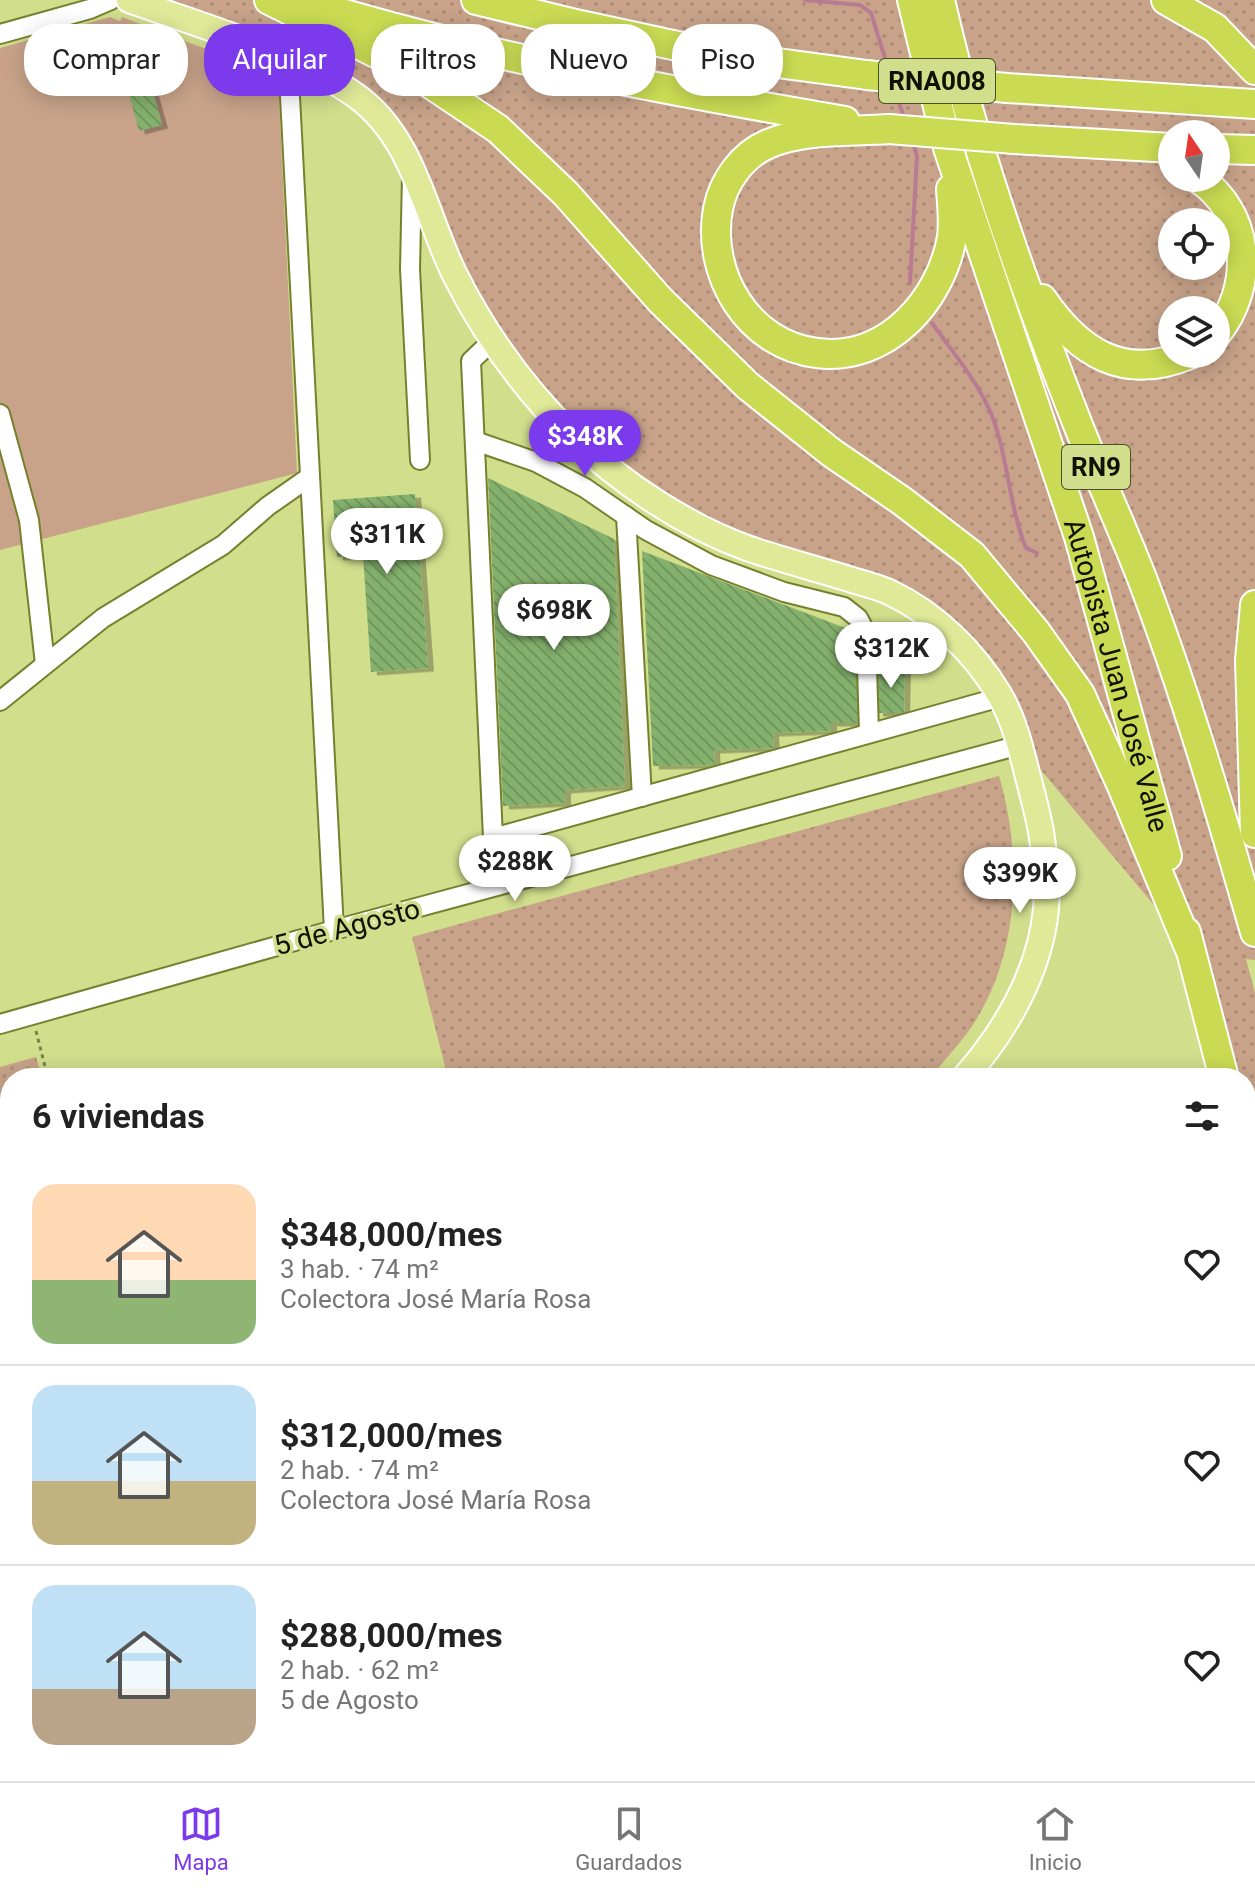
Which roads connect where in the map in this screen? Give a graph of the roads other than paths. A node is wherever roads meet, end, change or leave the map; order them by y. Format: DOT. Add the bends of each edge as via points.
graph roads {
  1 [pos="111,0"];
  2 [pos="129,0"];
  3 [pos="269,0"];
  4 [pos="298,0"];
  5 [pos="476,0"];
  6 [pos="912,0"];
  7 [pos="940,0"];
  8 [pos="1166,0"];
  9 [pos="204,28"];
  10 [pos="0,34"];
  11 [pos="1255,70"];
  12 [pos="355,95"];
  13 [pos="290,96"];
  14 [pos="1255,104"];
  15 [pos="889,129"];
  16 [pos="1078,144"];
  17 [pos="1158,147"];
  18 [pos="948,148"];
  19 [pos="1230,149"];
  20 [pos="1255,150"];
  21 [pos="1158,162"];
  22 [pos="412,167"];
  23 [pos="1215,192"];
  24 [pos="1016,253"];
  25 [pos="1230,315"];
  26 [pos="492,341"];
  27 [pos="1158,364"];
  28 [pos="0,414"];
  29 [pos="475,441"];
  30 [pos="420,460"];
  31 [pos="308,478"];
  32 [pos="626,516"];
  33 [pos="1255,605"];
  34 [pos="45,664"];
  35 [pos="1001,697"];
  36 [pos="0,701"];
  37 [pos="869,733"];
  38 [pos="1020,745"];
  39 [pos="642,797"];
  40 [pos="1255,833"];
  41 [pos="334,930"];
  42 [pos="1255,932"];
  43 [pos="1189,947"];
  44 [pos="0,1024"];
  45 [pos="972,1068"];
  46 [pos="1221,1068"];
  1 -- 10 [label="street"];
  2 -- 9 [label="main road"];
  3 -- 43 [label="highway" via="410,70 498,129 748,386 972,555 1080,694"];
  4 -- 15 [label="highway, RNA008" via="438,40 614,79"];
  5 -- 14 [label="highway, RNA008, bridge" via="719,55 867,75"];
  6 -- 18 [label="highway, Autopista Juan José Valle / RN9"];
  7 -- 24 [label="highway, Autopista Juan José Valle / RN9" via="967,111"];
  8 -- 11 [label="highway" via="1215,28"];
  12 -- 22 [label="main road" via="385,123"];
  13 -- 31 [label="street"];
  15 -- 16 [label="highway, RNA008, bridge"];
  15 -- 18 [label="highway" via="797,135 745,159 729,180 716,222 724,281 759,328 786,344 817,353 851,352 886,339 913,317 931,294 952,236"];
  16 -- 17 [label="highway, RNA008"];
  16 -- 21 [label="highway"];
  18 -- 43 [label="highway, Autopista Juan José Valle / RN9" via="1079,537"];
  19 -- 20 [label="highway"];
  22 -- 26 [label="main road" via="455,277"];
  22 -- 30 [label="street" via="410,269"];
  23 -- 25 [label="highway" via="1232,216 1245,258"];
  24 -- 27 [label="highway" via="1077,342 1100,356"];
  24 -- 42 [label="highway, Autopista Juan José Valle / RN9" via="1177,673"];
  26 -- 29 [label="street" via="471,361"];
  26 -- 35 [label="main road" via="575,438 662,506 745,547 890,592 934,620 973,656"];
  28 -- 34 [label="street" via="29,520"];
  29 -- 32 [label="street" via="536,462"];
  29 -- 39 [label="street" via="493,838"];
  31 -- 34 [label="street" via="223,545 103,618"];
  31 -- 41 [label="street"];
  32 -- 37 [label="street" via="711,565 844,607 858,618 866,633"];
  32 -- 39 [label="street"];
  33 -- 40 [label="highway" via="1250,660"];
  34 -- 36 [label="street"];
  35 -- 37 [label="street"];
  35 -- 38 [label="main road"];
  37 -- 39 [label="street"];
  38 -- 41 [label="street, 5 de Agosto"];
  38 -- 45 [label="main road" via="1040,822 1046,909 1015,1007"];
  41 -- 44 [label="street, 5 de Agosto"];
  43 -- 46 [label="highway, Autopista Juan José Valle / RN9"];
}
